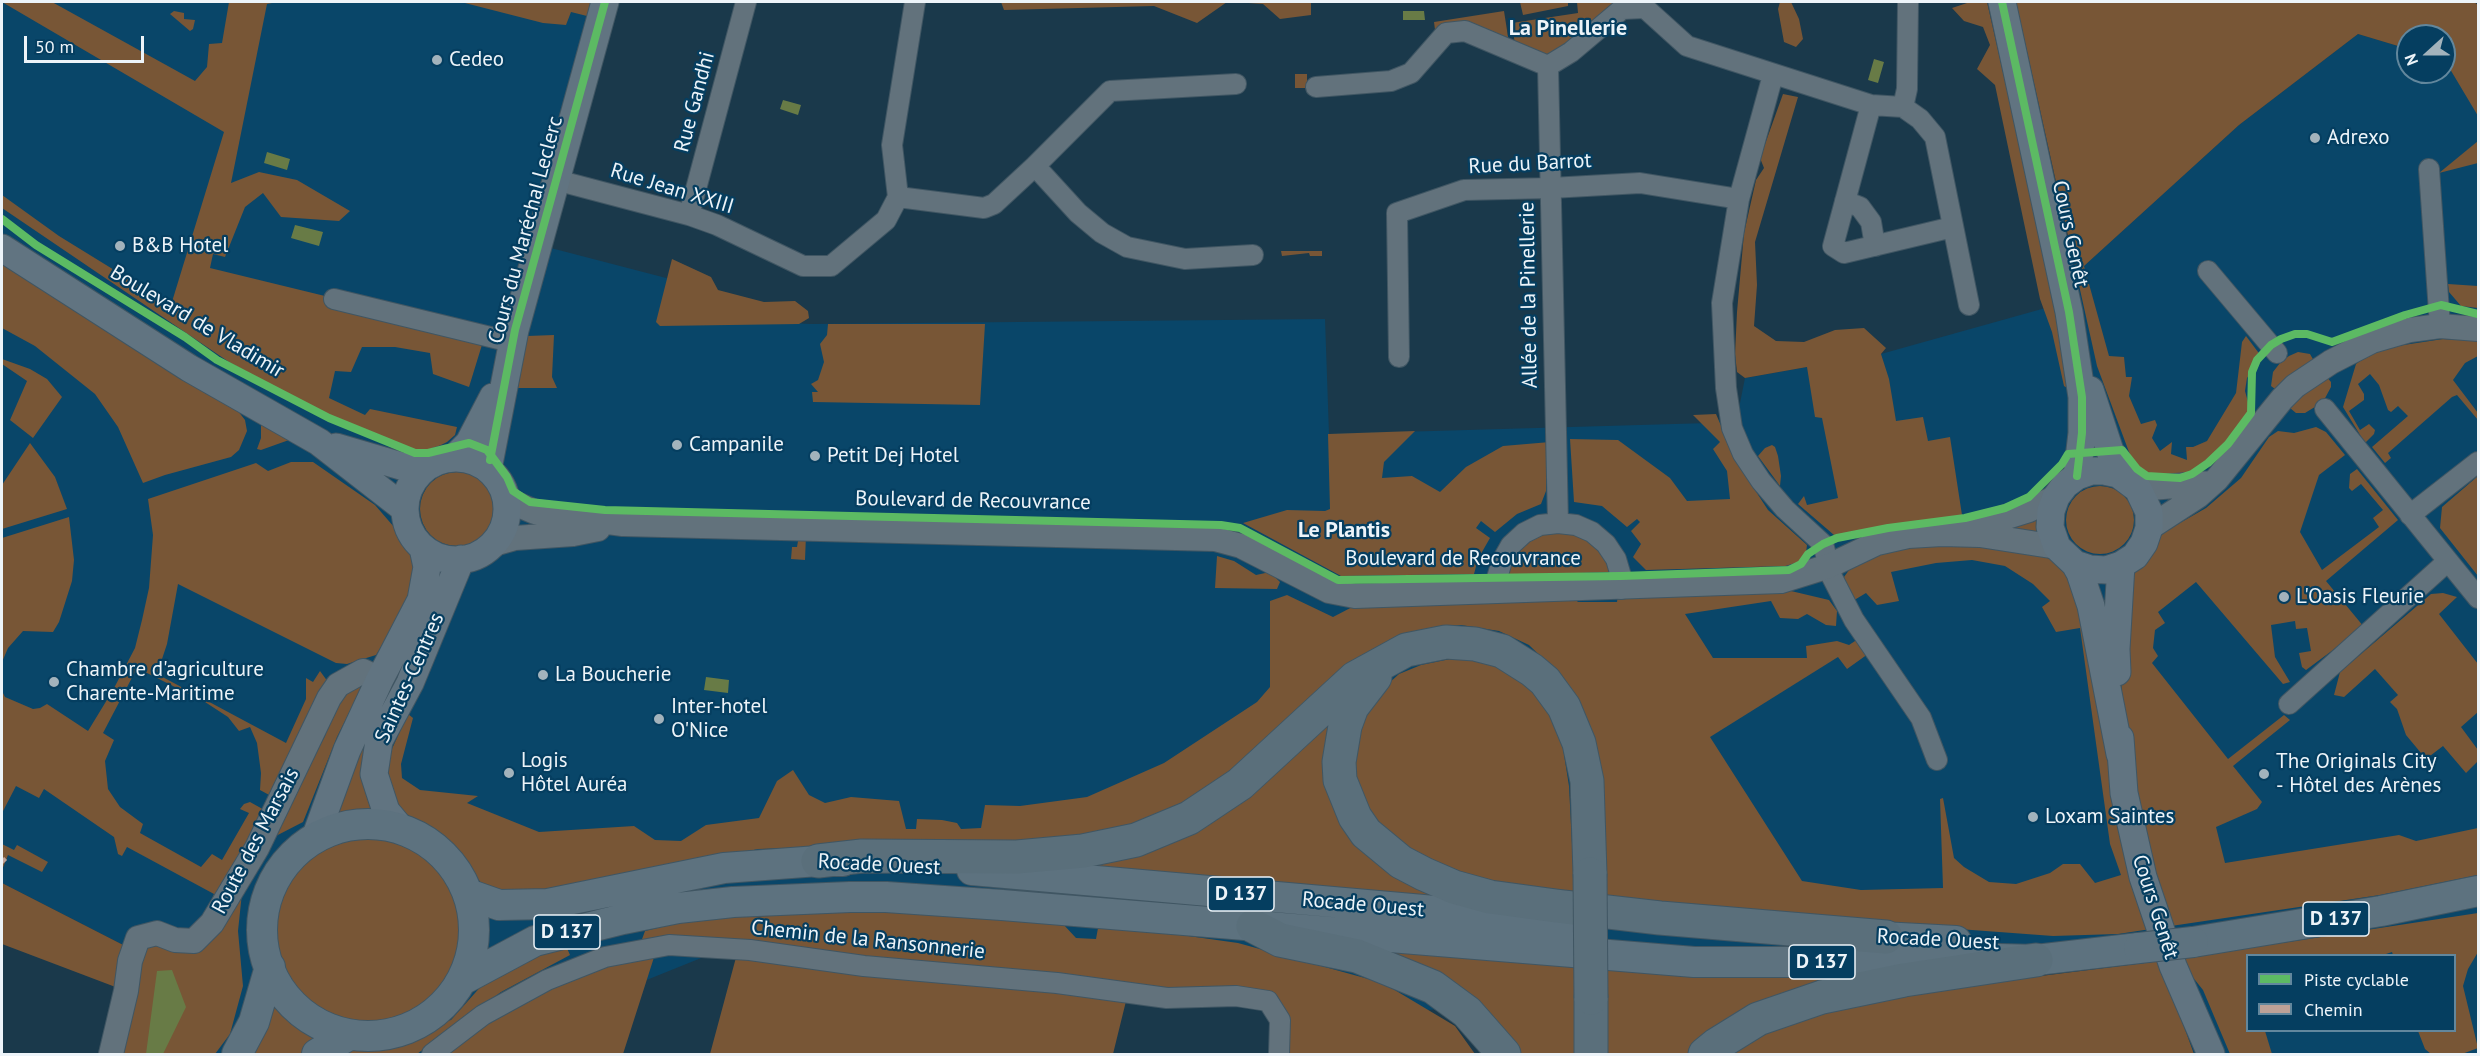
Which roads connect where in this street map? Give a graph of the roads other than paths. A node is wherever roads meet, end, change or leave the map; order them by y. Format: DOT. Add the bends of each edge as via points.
graph roads {
  1 [pos="605,2"];
  2 [pos="746,2"];
  3 [pos="915,2"];
  4 [pos="1908,2"];
  5 [pos="2002,2"];
  6 [pos="1548,66"];
  7 [pos="1773,75"];
  8 [pos="1236,84"];
  9 [pos="1316,87"];
  10 [pos="1871,105"];
  11 [pos="1903,107"];
  12 [pos="1035,166"];
  13 [pos="2429,169"];
  14 [pos="556,180"];
  15 [pos="1551,188"];
  16 [pos="898,197"];
  17 [pos="1739,199"];
  18 [pos="1845,201"];
  19 [pos="689,215"];
  20 [pos="1953,227"];
  21 [pos="1875,246"];
  22 [pos="2,248"];
  23 [pos="1252,255"];
  24 [pos="2208,271"];
  25 [pos="334,299"];
  26 [pos="1969,305"];
  27 [pos="2069,312"];
  28 [pos="2440,326"];
  29 [pos="2478,329"];
  30 [pos="513,336"];
  31 [pos="2277,353"];
  32 [pos="1399,357"];
  33 [pos="2325,409"];
  34 [pos="319,442"];
  35 [pos="454,458"];
  36 [pos="2478,462"];
  37 [pos="425,468"];
  38 [pos="488,469"];
  39 [pos="2077,476"];
  40 [pos="2212,483"];
  41 [pos="2134,485"];
  42 [pos="2056,497"];
  43 [pos="507,500"];
  44 [pos="405,508"];
  45 [pos="2410,515"];
  46 [pos="1558,523"];
  47 [pos="623,524"];
  48 [pos="2149,528"];
  49 [pos="1957,533"];
  50 [pos="494,544"];
  51 [pos="423,548"];
  52 [pos="2066,555"];
  53 [pos="461,560"];
  54 [pos="2448,561"];
  55 [pos="1829,566"];
  56 [pos="2121,566"];
  57 [pos="1621,589"];
  58 [pos="1497,591"];
  59 [pos="2478,598"];
  60 [pos="1394,656"];
  61 [pos="380,679"];
  62 [pos="2289,704"];
  63 [pos="2120,754"];
  64 [pos="1937,760"];
  65 [pos="401,829"];
  66 [pos="315,838"];
  67 [pos="818,861"];
  68 [pos="2478,891"];
  69 [pos="468,894"];
  70 [pos="1253,926"];
  71 [pos="1886,937"];
  72 [pos="2130,949"];
  73 [pos="2036,960"];
  74 [pos="270,967"];
  75 [pos="464,979"];
  76 [pos="350,1035"];
  77 [pos="111,1054"];
  78 [pos="237,1054"];
  79 [pos="317,1054"];
  80 [pos="432,1054"];
  81 [pos="1279,1054"];
  82 [pos="1504,1054"];
  83 [pos="1591,1054"];
  84 [pos="1705,1054"];
  85 [pos="2211,1054"];
  1 -- 14 [label="main road, Cours du Maréchal Leclerc"];
  2 -- 19 [label="street, Rue Gandhi"];
  3 -- 16 [label="street" via="892,145"];
  4 -- 11 [label="street" via="1907,89"];
  5 -- 27 [label="main road, Cours Genêt"];
  6 -- 7 [label="street" via="1622,9 1645,8 1687,46"];
  6 -- 9 [label="street" via="1465,31 1446,33 1411,73 1391,81"];
  6 -- 15 [label="street, Allée de la Pinellerie"];
  7 -- 10 [label="street"];
  7 -- 17 [label="street"];
  8 -- 12 [label="street" via="1110,91"];
  10 -- 11 [label="street"];
  10 -- 18 [label="street"];
  11 -- 20 [label="street" via="1935,137"];
  12 -- 16 [label="street" via="994,204 984,208"];
  12 -- 23 [label="street" via="1078,213 1127,247 1185,259"];
  13 -- 28 [label="street"];
  14 -- 19 [label="street, Rue Jean XXIII"];
  14 -- 30 [label="main road, Cours du Maréchal Leclerc"];
  15 -- 17 [label="street, Rue du Barrot" via="1640,183"];
  15 -- 32 [label="street, Rue du Barrot" via="1464,190 1397,213"];
  15 -- 46 [label="street, Allée de la Pinellerie"];
  16 -- 19 [label="street, Rue Jean XXIII" via="886,220 831,266 814,268"];
  17 -- 55 [label="street" via="1722,303 1732,428 1761,481 1823,544"];
  18 -- 21 [label="street" via="1860,207 1871,222"];
  18 -- 21 [label="street" via="1833,246 1844,253"];
  20 -- 21 [label="street"];
  20 -- 26 [label="street"];
  22 -- 34 [label="main road, Boulevard de Vladimir" via="189,368"];
  24 -- 31 [label="street"];
  25 -- 30 [label="street"];
  27 -- 39 [label="main road, Cours Genêt" via="2082,397"];
  27 -- 41 [label="main road, Cours Genêt" via="2110,451"];
  28 -- 29 [label="street"];
  28 -- 40 [label="street" via="2372,341 2308,377 2282,399 2228,469"];
  30 -- 35 [label="main road, Cours du Maréchal Leclerc" via="489,406 469,443"];
  30 -- 38 [label="main road, Cours du Maréchal Leclerc"];
  33 -- 45 [label="street"];
  34 -- 37 [label="main road" via="401,466"];
  34 -- 44 [label="main road"];
  35 -- 37 [label="main road"];
  35 -- 38 [label="main road" via="473,460"];
  36 -- 45 [label="street"];
  37 -- 44 [label="main road" via="414,479"];
  38 -- 43 [label="main road" via="503,487"];
  39 -- 41 [label="main road" via="2104,471 2118,474"];
  39 -- 42 [label="main road"];
  40 -- 41 [label="street"];
  40 -- 48 [label="street"];
  41 -- 48 [label="main road" via="2149,513"];
  42 -- 49 [label="street"];
  42 -- 52 [label="main road" via="2050,527"];
  43 -- 47 [label="street" via="535,512"];
  43 -- 50 [label="main road" via="506,522"];
  44 -- 51 [label="main road" via="410,529"];
  45 -- 54 [label="street"];
  46 -- 57 [label="street" via="1592,532 1606,544 1616,559"];
  46 -- 58 [label="street" via="1532,529 1511,545 1502,561"];
  47 -- 50 [label="street"];
  47 -- 58 [label="street, Boulevard de Recouvrance" via="1215,539 1241,546 1344,596"];
  48 -- 56 [label="main road" via="2139,550"];
  49 -- 52 [label="street, Boulevard de Recouvrance"];
  49 -- 55 [label="street, Boulevard de Recouvrance" via="1908,536 1877,543"];
  50 -- 53 [label="main road"];
  51 -- 53 [label="main road" via="438,556"];
  51 -- 61 [label="main road" via="427,567 421,600"];
  52 -- 56 [label="main road" via="2090,569"];
  52 -- 63 [label="main road" via="2091,606"];
  53 -- 65 [label="main road, Saintes-Centres" via="410,683 379,741 374,774 386,811"];
  54 -- 59 [label="street"];
  54 -- 62 [label="street"];
  55 -- 57 [label="street, Boulevard de Recouvrance" via="1781,581"];
  55 -- 64 [label="street" via="1854,620 1921,718"];
  56 -- 63 [label="main road" via="2116,649"];
  57 -- 58 [label="street, Boulevard de Recouvrance"];
  60 -- 67 [label="highway" via="1338,691 1240,784 1189,818 1145,837 1053,855 862,856"];
  60 -- 71 [label="highway, D 137" via="1352,707 1339,762 1354,817 1366,833 1401,862 1454,887 1490,897 1660,918"];
  60 -- 83 [label="highway, bridge" via="1446,642 1502,651 1532,669 1564,707 1587,781"];
  61 -- 66 [label="main road" via="347,750"];
  61 -- 77 [label="street, Route des Marsais" via="363,671 338,685 329,698 257,848 212,922 194,941 175,940 157,933 138,938"];
  63 -- 85 [label="main road, Cours Genêt" via="2124,793 2143,877 2169,956"];
  65 -- 66 [label="main road" via="360,825 336,828"];
  65 -- 69 [label="main road" via="427,841 450,862"];
  66 -- 74 [label="main road" via="280,869 267,893 262,943"];
  67 -- 69 [label="main road, Rocade Ouest / D 137" via="724,868 548,904 499,905"];
  67 -- 71 [label="main road, Rocade Ouest / D 137" via="951,868 1650,929"];
  68 -- 72 [label="main road, D 137, bridge" via="2381,911"];
  69 -- 75 [label="main road" via="475,922 473,951"];
  70 -- 73 [label="main road, Rocade Ouest / D 137" via="1694,962"];
  70 -- 75 [label="main road, Rocade Ouest / D 137" via="886,897 733,902 678,908 535,941"];
  70 -- 82 [label="highway" via="1280,940 1357,956 1433,987 1467,1012"];
  71 -- 72 [label="main road, Rocade Ouest / D 137"];
  72 -- 73 [label="main road, D 137"];
  73 -- 84 [label="highway" via="1822,997 1758,1019"];
  74 -- 76 [label="main road" via="292,1005 305,1017"];
  74 -- 78 [label="main road" via="254,1022"];
  75 -- 76 [label="main road" via="443,1009 417,1027 392,1034"];
  76 -- 79 [label="main road"];
  80 -- 81 [label="street, Chemin de la Ransonnerie" via="483,1015 547,980 605,957 669,945 750,950 1167,998 1236,996 1268,1001 1280,1020"];
}
